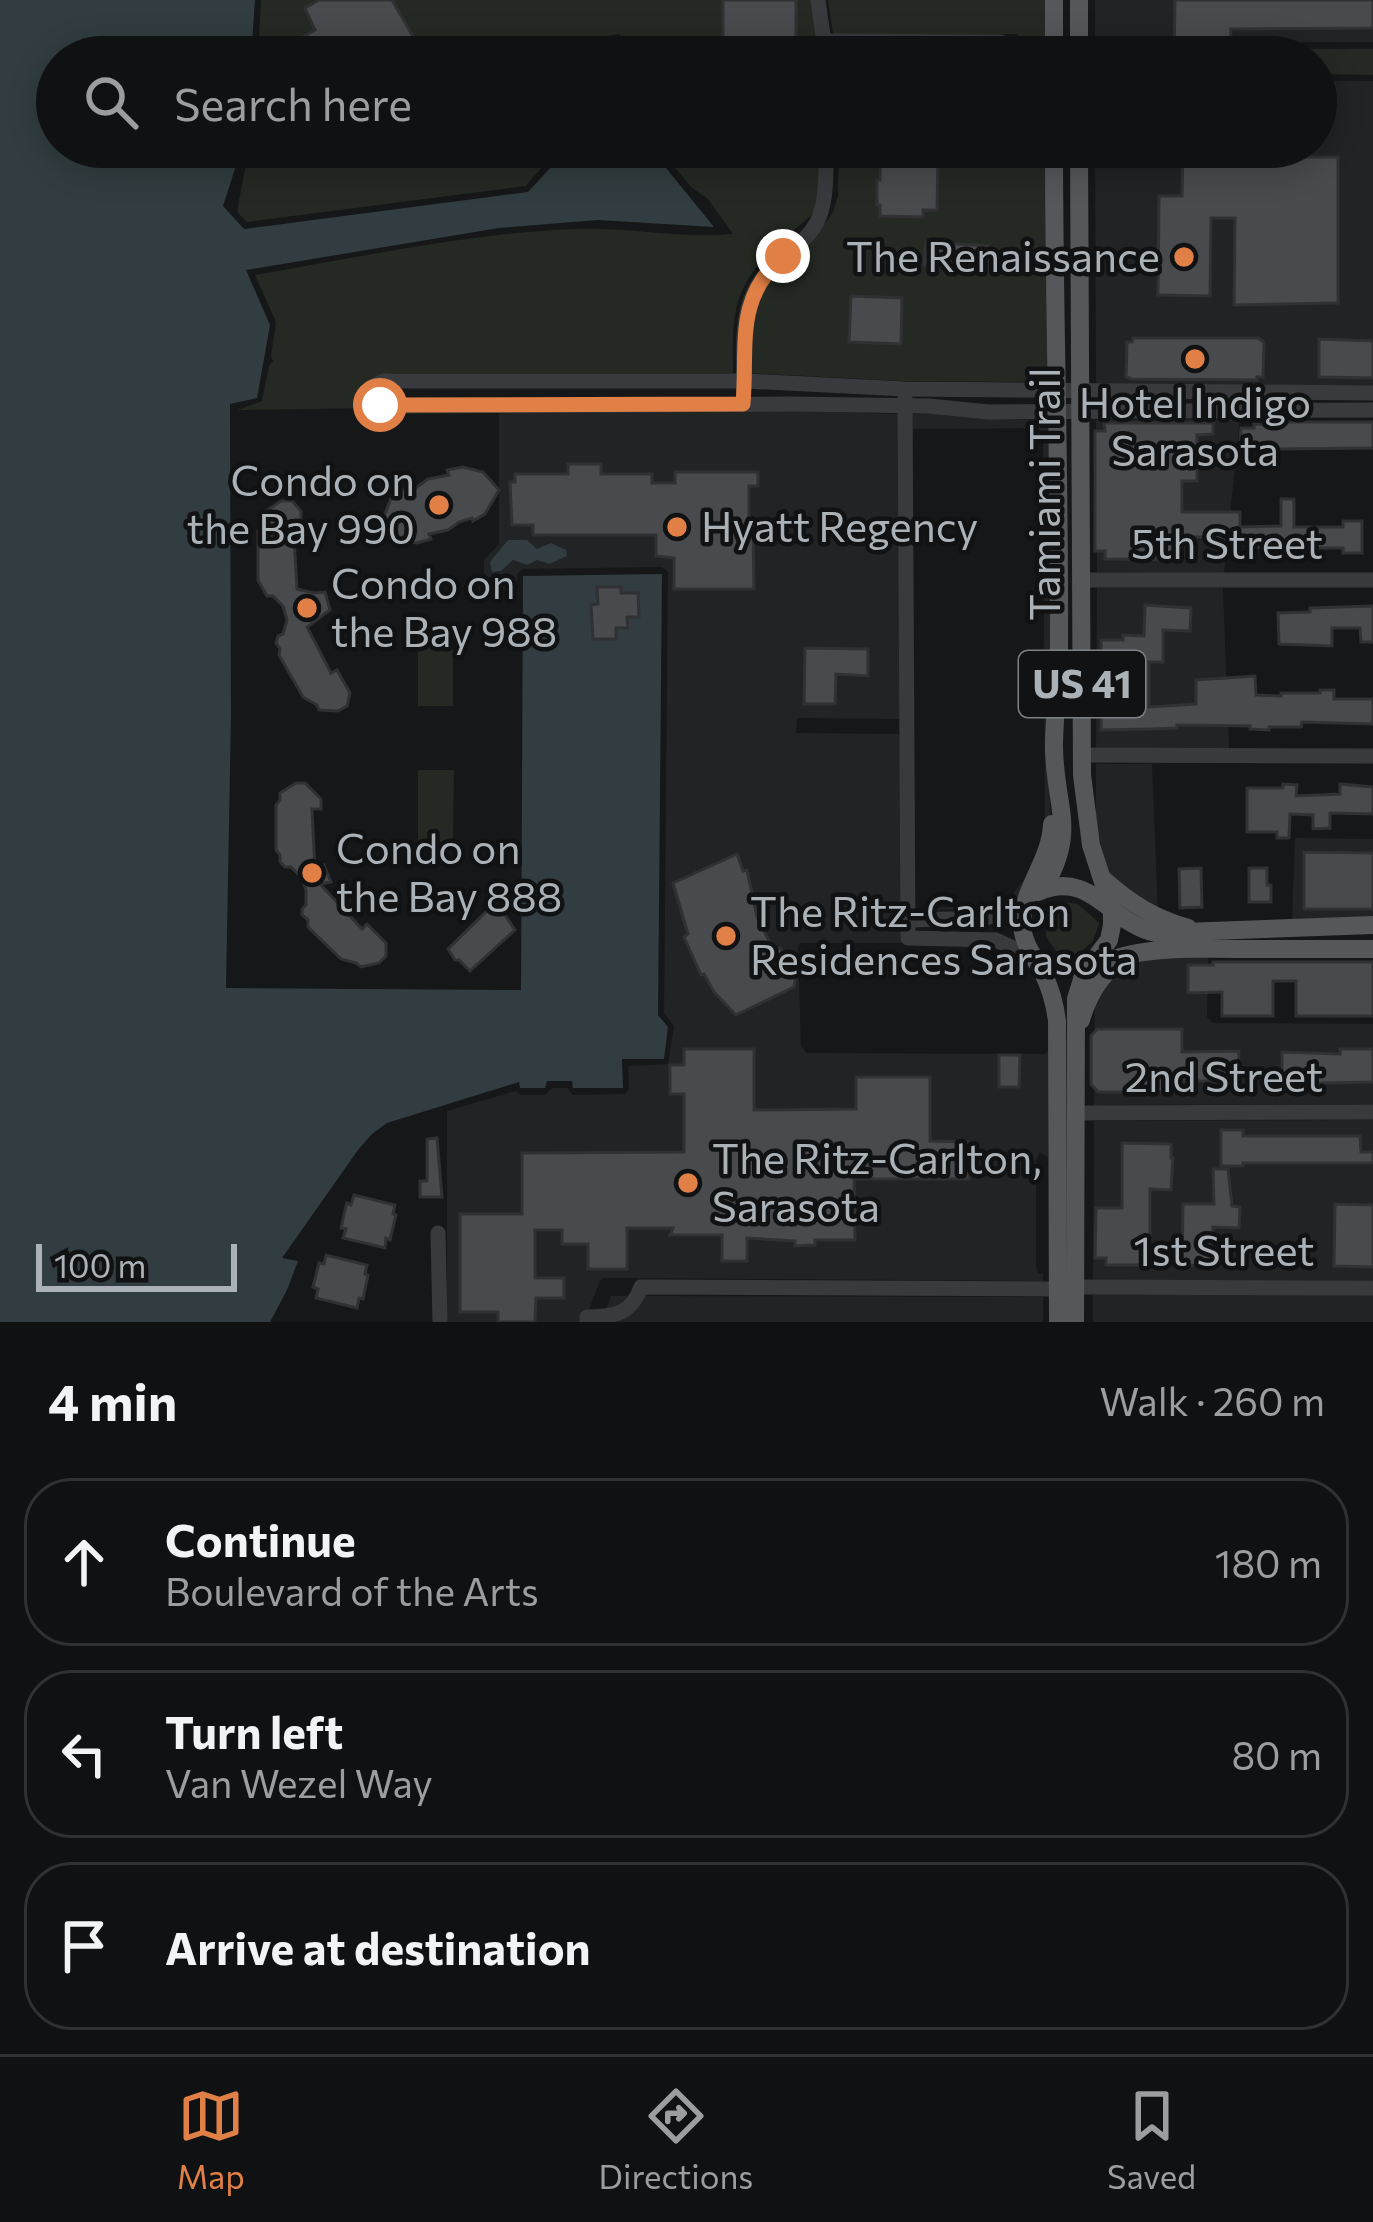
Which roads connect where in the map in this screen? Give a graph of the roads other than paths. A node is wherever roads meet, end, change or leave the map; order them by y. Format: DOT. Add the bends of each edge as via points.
graph roads {
  1 [pos="818,0"];
  2 [pos="1054,0"];
  3 [pos="1079,0"];
  4 [pos="823,36"];
  5 [pos="1054,36"];
  6 [pos="1079,36"];
  7 [pos="826,168"];
  8 [pos="1054,168"];
  9 [pos="1079,168"];
  10 [pos="745,381"];
  11 [pos="904,389"];
  12 [pos="1059,390"];
  13 [pos="1081,391"];
  14 [pos="1373,394"];
  15 [pos="743,404"];
  16 [pos="905,407"];
  17 [pos="1373,410"];
  18 [pos="1058,412"];
  19 [pos="1080,412"];
  20 [pos="1082,580"];
  21 [pos="1373,580"];
  22 [pos="1054,749"];
  23 [pos="1082,755"];
  24 [pos="1373,756"];
  25 [pos="1101,877"];
  26 [pos="1043,890"];
  27 [pos="1026,904"];
  28 [pos="1112,910"];
  29 [pos="1373,925"];
  30 [pos="908,929"];
  31 [pos="1213,931"];
  32 [pos="1373,949"];
  33 [pos="1128,955"];
  34 [pos="1034,958"];
  35 [pos="1088,966"];
  36 [pos="1076,1042"];
  37 [pos="1373,1112"];
  38 [pos="1076,1113"];
  39 [pos="438,1233"];
  40 [pos="1066,1288"];
  41 [pos="1373,1288"];
  42 [pos="440,1322"];
  43 [pos="587,1322"];
  44 [pos="1058,1322"];
  45 [pos="1075,1322"];
  1 -- 4 [label="street"];
  2 -- 5 [label="main road"];
  3 -- 6 [label="main road"];
  7 -- 10 [label="street" via="818,220 763,276 750,304"];
  8 -- 12 [label="main road, Tamiami Trail / US 41"];
  9 -- 13 [label="main road, Tamiami Trail / US 41"];
  10 -- 11 [label="street"];
  10 -- 15 [label="street"];
  10 -- 15 [label="street" via="385,381 374,389 383,406"];
  11 -- 12 [label="street"];
  11 -- 16 [label="street"];
  12 -- 13 [label="street"];
  12 -- 18 [label="main road, Tamiami Trail / US 41"];
  13 -- 14 [label="street"];
  13 -- 19 [label="main road, Tamiami Trail / US 41"];
  15 -- 16 [label="street"];
  16 -- 18 [label="street"];
  16 -- 30 [label="street"];
  17 -- 19 [label="street"];
  18 -- 19 [label="street"];
  18 -- 22 [label="main road, Tamiami Trail / US 41"];
  19 -- 20 [label="main road, Tamiami Trail / US 41"];
  20 -- 21 [label="street, 5th Street"];
  20 -- 23 [label="main road, Tamiami Trail / US 41"];
  22 -- 26 [label="main road, Tamiami Trail / US 41" via="1063,841"];
  22 -- 27 [label="main road" via="1052,837"];
  23 -- 24 [label="street"];
  23 -- 25 [label="main road, Tamiami Trail / US 41"];
  25 -- 28 [label="main road, Tamiami Trail / US 41"];
  25 -- 31 [label="main road" via="1147,913"];
  26 -- 27 [label="main road"];
  26 -- 28 [label="main road" via="1076,887"];
  27 -- 30 [label="street"];
  27 -- 34 [label="main road" via="1023,934"];
  28 -- 31 [label="main road" via="1150,932"];
  28 -- 35 [label="main road" via="1109,940"];
  29 -- 31 [label="main road"];
  30 -- 34 [label="street" via="996,940"];
  32 -- 33 [label="main road"];
  33 -- 35 [label="main road"];
  33 -- 36 [label="main road" via="1090,995"];
  34 -- 35 [label="main road" via="1065,969"];
  34 -- 40 [label="main road" via="1058,1032"];
  35 -- 36 [label="main road" via="1076,999"];
  36 -- 38 [label="main road"];
  37 -- 38 [label="street, 2nd Street"];
  38 -- 40 [label="main road"];
  39 -- 42 [label="street"];
  40 -- 41 [label="street, 1st Street"];
  40 -- 43 [label="street, 1st Street" via="641,1287 625,1312"];
  40 -- 44 [label="main road"];
  40 -- 45 [label="main road"];
}
